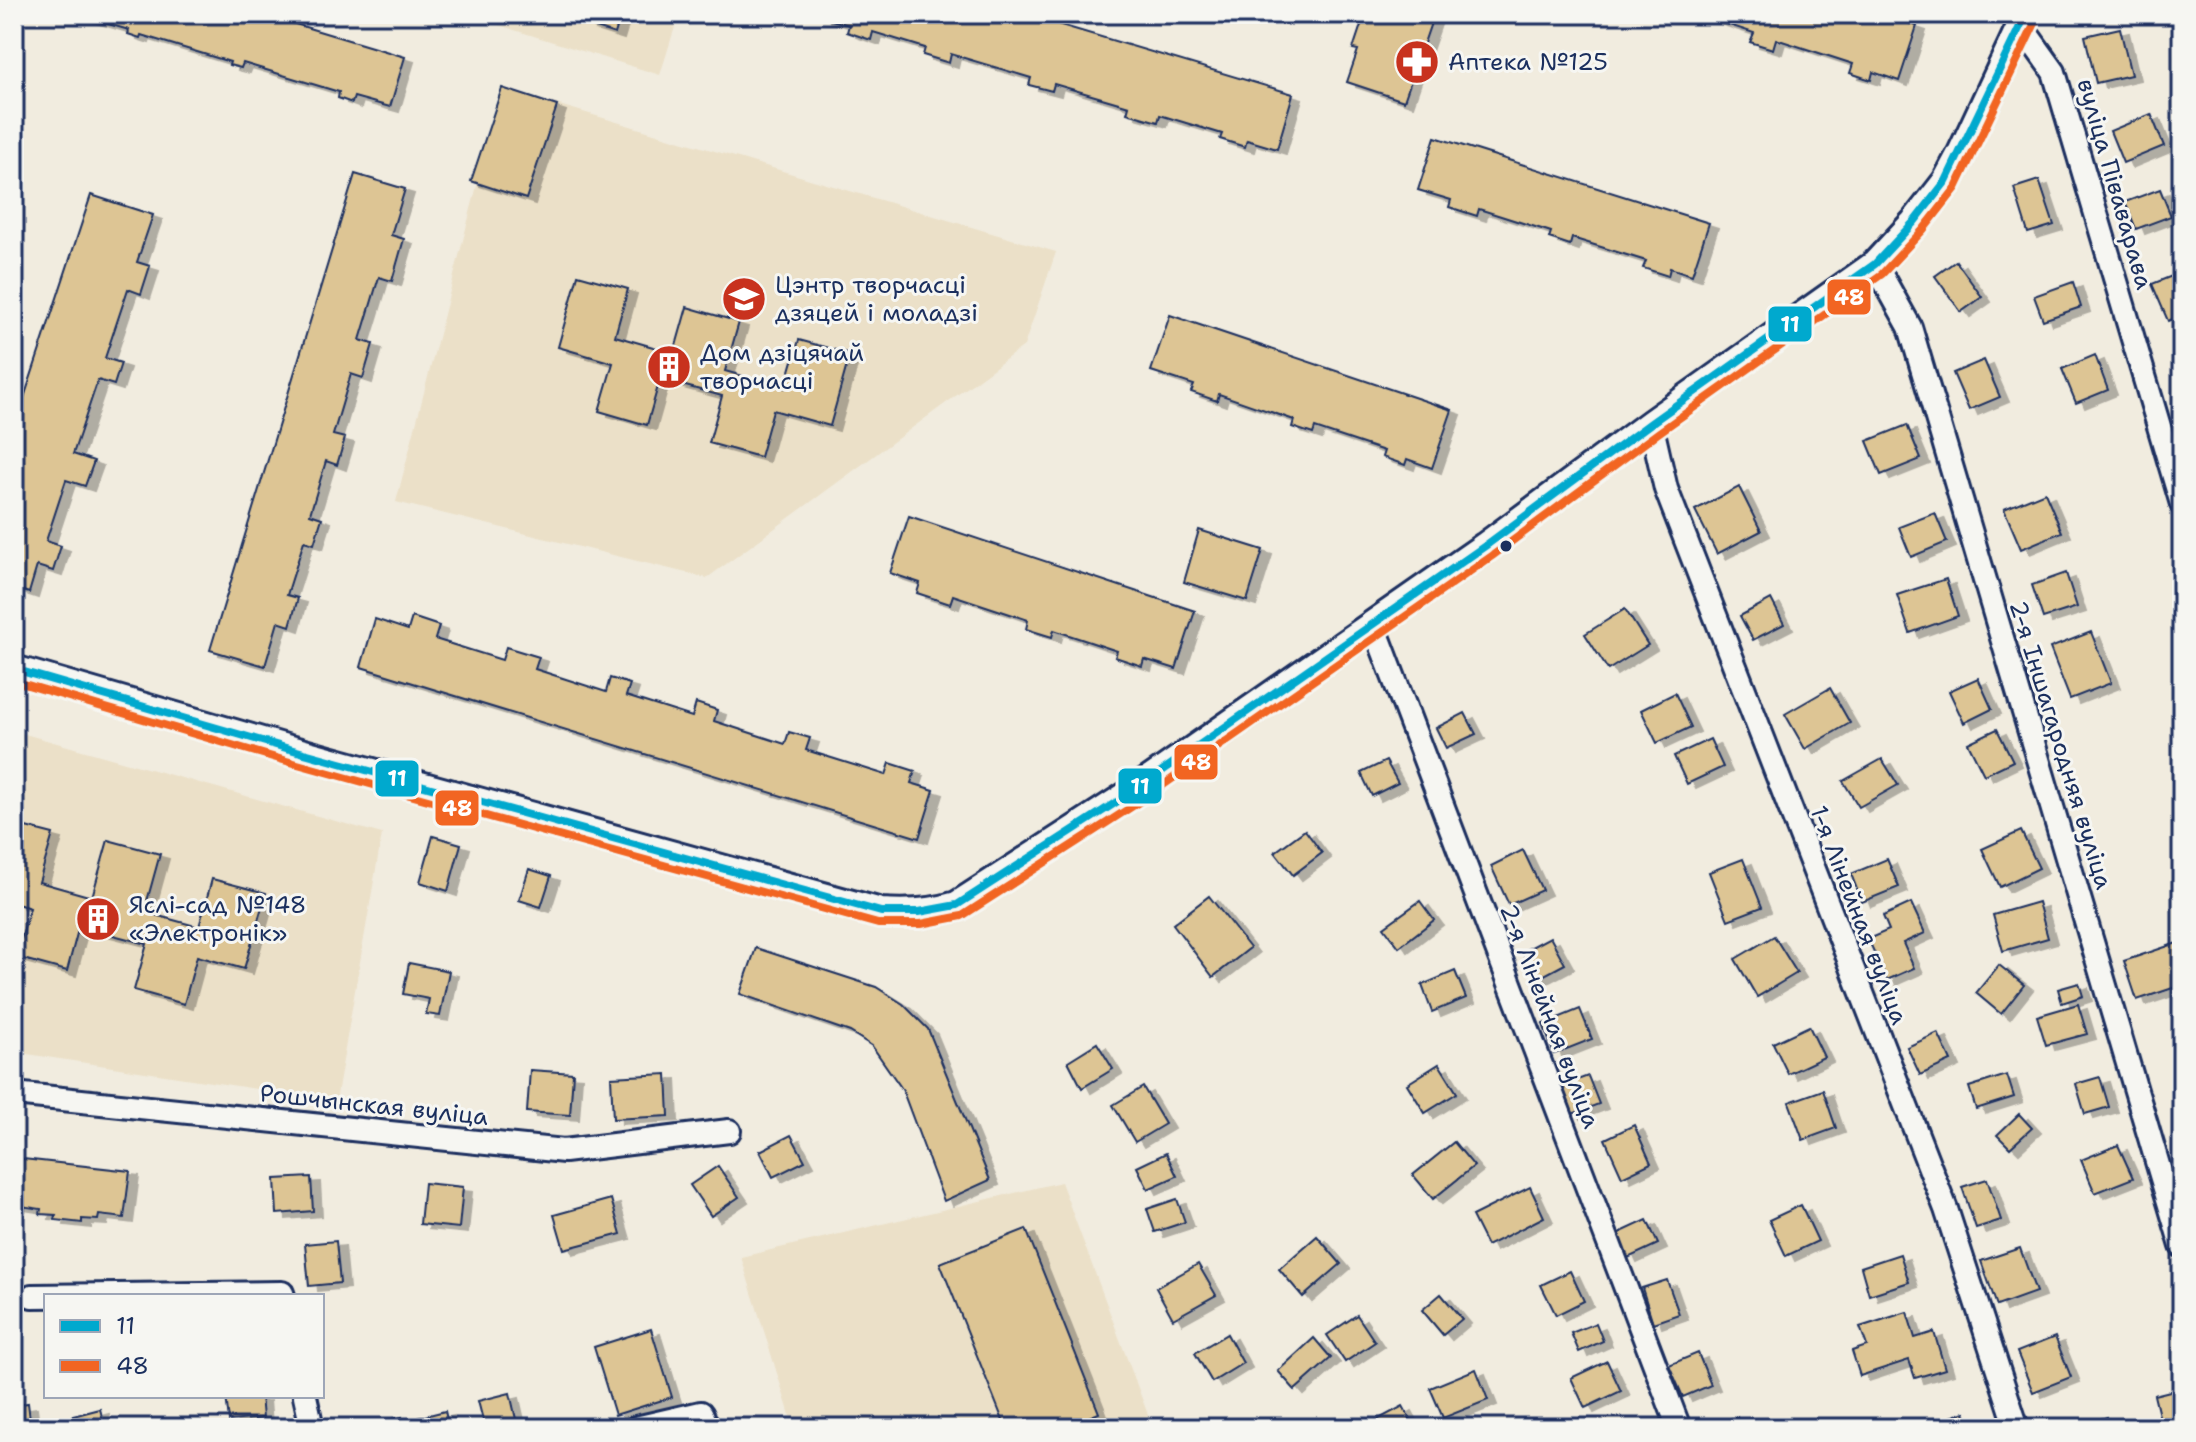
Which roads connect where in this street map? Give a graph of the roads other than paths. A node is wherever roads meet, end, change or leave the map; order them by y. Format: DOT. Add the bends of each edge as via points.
graph roads {
  1 [pos="2024,20"];
  2 [pos="1875,264"];
  3 [pos="1651,423"];
  4 [pos="2182,504"];
  5 [pos="1373,623"];
  6 [pos="14,669"];
  7 [pos="14,1094"];
  8 [pos="729,1131"];
  9 [pos="2182,1246"];
  10 [pos="32,1296"];
  11 [pos="44,1296"];
  12 [pos="305,1398"];
  13 [pos="312,1428"];
  14 [pos="636,1428"];
  15 [pos="708,1428"];
  16 [pos="1679,1428"];
  17 [pos="2017,1428"];
  1 -- 2 [label="street" via="1946,181"];
  1 -- 4 [label="street, вуліца Піваварава" via="2054,72"];
  2 -- 3 [label="street"];
  2 -- 9 [label="street, 2-я Іншагародняя вуліца" via="1910,327"];
  3 -- 5 [label="street"];
  3 -- 17 [label="street, 1-я Лінейная вуліца" via="1666,489 1946,1209"];
  5 -- 6 [label="street" via="1129,794 957,905 914,914 881,912"];
  5 -- 16 [label="street, 2-я Лінейная вуліца"];
  7 -- 8 [label="street, Рошчынская вуліца" via="564,1151"];
  10 -- 11 [label="street"];
  12 -- 13 [label="street"];
  14 -- 15 [label="street" via="701,1413"];
}
